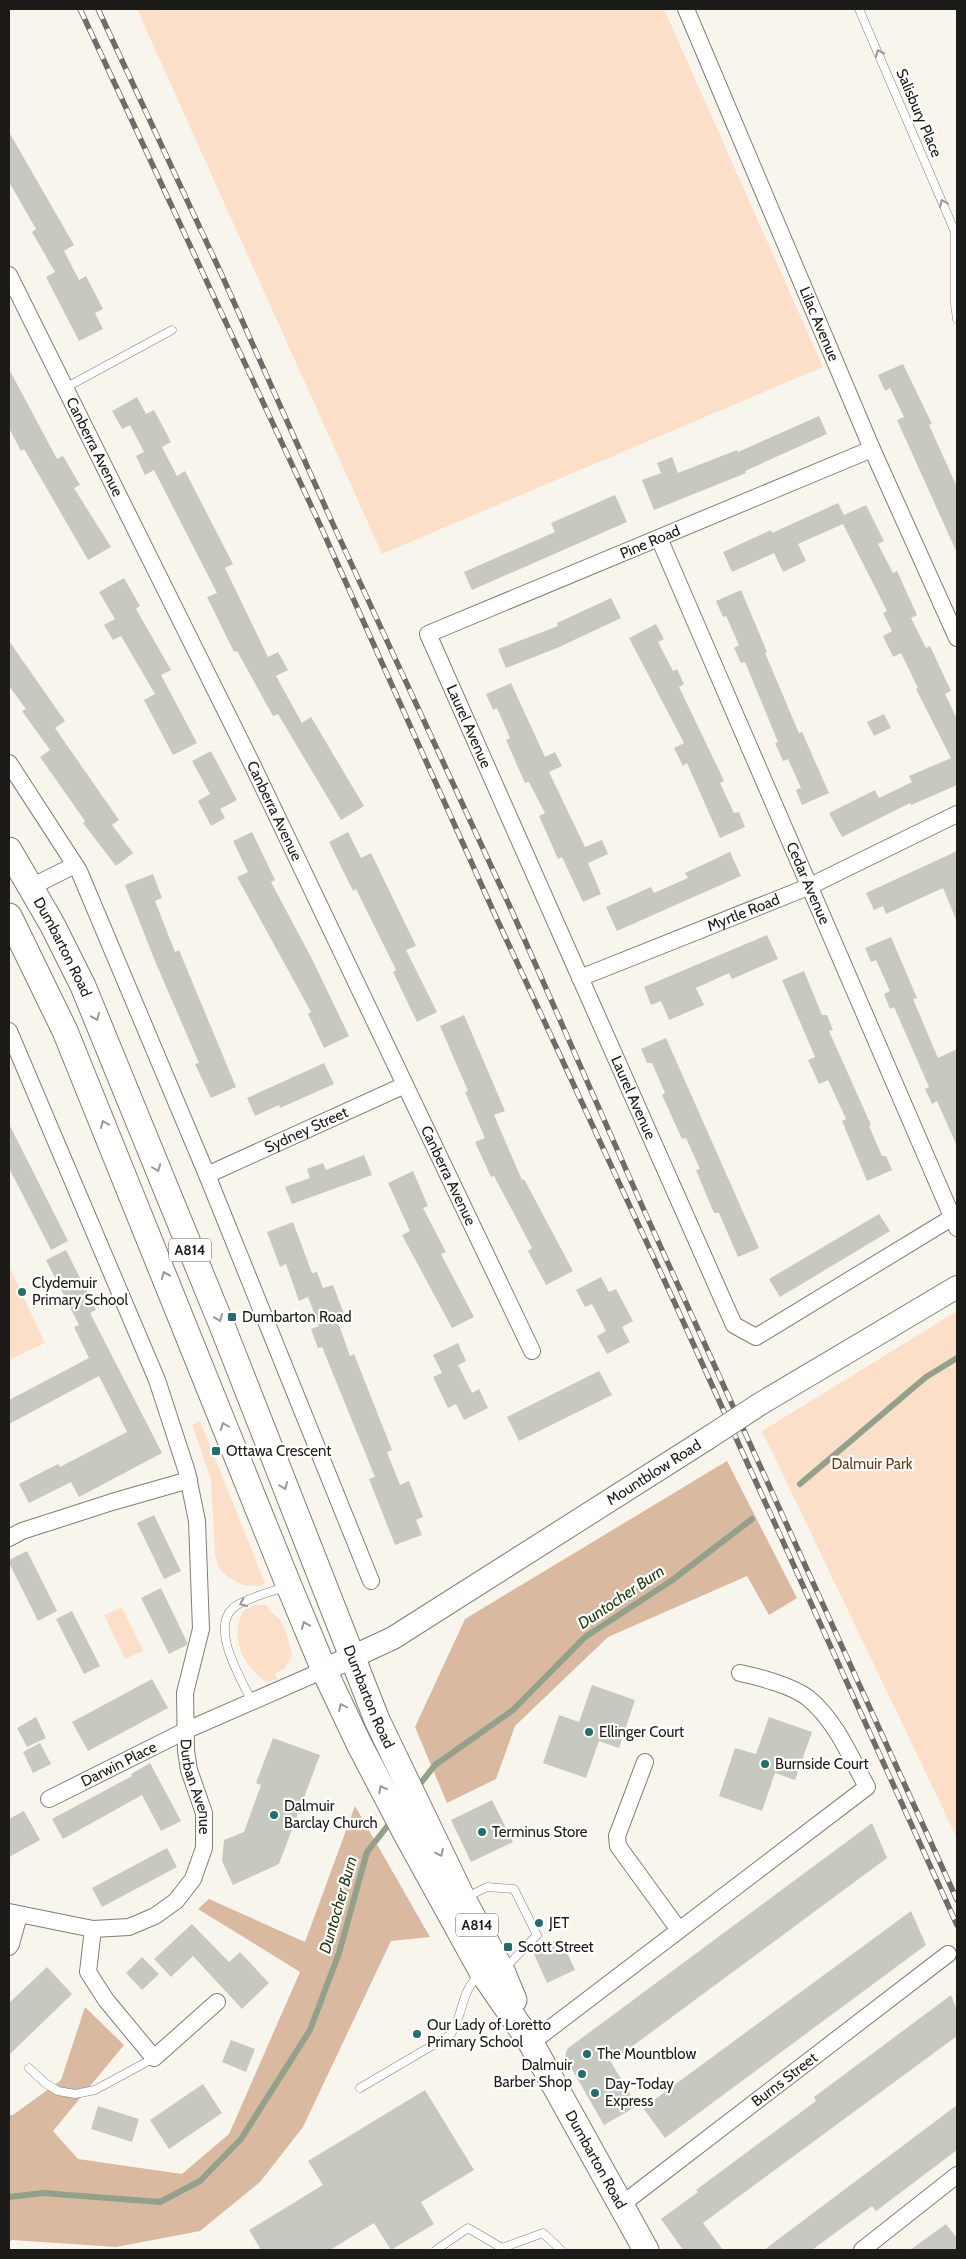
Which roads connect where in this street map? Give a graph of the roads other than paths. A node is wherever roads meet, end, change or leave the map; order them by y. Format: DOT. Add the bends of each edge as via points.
graph roads {
  1 [pos="686,9"];
  2 [pos="859,9"];
  3 [pos="9,275"];
  4 [pos="957,319"];
  5 [pos="172,330"];
  6 [pos="65,388"];
  7 [pos="872,449"];
  8 [pos="659,538"];
  9 [pos="428,634"];
  10 [pos="957,638"];
  11 [pos="9,763"];
  12 [pos="957,814"];
  13 [pos="9,850"];
  14 [pos="75,865"];
  15 [pos="31,887"];
  16 [pos="808,887"];
  17 [pos="9,916"];
  18 [pos="580,978"];
  19 [pos="9,1032"];
  20 [pos="405,1085"];
  21 [pos="207,1175"];
  22 [pos="955,1222"];
  23 [pos="957,1287"];
  24 [pos="532,1351"];
  25 [pos="188,1480"];
  26 [pos="9,1538"];
  27 [pos="371,1581"];
  28 [pos="289,1586"];
  29 [pos="352,1658"];
  30 [pos="324,1670"];
  31 [pos="740,1673"];
  32 [pos="252,1702"];
  33 [pos="186,1730"];
  34 [pos="645,1762"];
  35 [pos="49,1800"];
  36 [pos="463,1899"];
  37 [pos="14,1913"];
  38 [pos="93,1929"];
  39 [pos="679,1930"];
  40 [pos="9,1947"];
  41 [pos="948,1954"];
  42 [pos="492,1972"];
  43 [pos="217,2002"];
  44 [pos="531,2043"];
  45 [pos="154,2058"];
  46 [pos="29,2068"];
  47 [pos="360,2088"];
  48 [pos="957,2175"];
  49 [pos="621,2205"];
  50 [pos="436,2250"];
  51 [pos="562,2250"];
  52 [pos="646,2250"];
  53 [pos="862,2250"];
  1 -- 7 [label="street, Lilac Avenue"];
  4 -- 2 [label="lane, Salisbury Place, one-way" via="955,232"];
  3 -- 6 [label="street, Canberra Avenue"];
  5 -- 6 [label="lane"];
  6 -- 20 [label="street, Canberra Avenue" via="252,764"];
  7 -- 8 [label="street, Pine Road"];
  7 -- 10 [label="street, Lilac Avenue"];
  8 -- 9 [label="street, Pine Road"];
  8 -- 16 [label="street, Cedar Avenue"];
  9 -- 18 [label="street, Laurel Avenue"];
  11 -- 14 [label="street"];
  12 -- 16 [label="street, Myrtle Road"];
  13 -- 15 [label="main road, Dumbarton Road / A814"];
  14 -- 15 [label="street"];
  14 -- 21 [label="street"];
  15 -- 29 [label="main road, Dumbarton Road / A814, one-way" via="83,986 108,1046"];
  16 -- 18 [label="street, Myrtle Road"];
  16 -- 22 [label="street, Cedar Avenue"];
  28 -- 17 [label="main road, Dumbarton Road / A814, one-way" via="72,1049"];
  18 -- 22 [label="street, Laurel Avenue" via="734,1325 756,1337"];
  19 -- 25 [label="street" via="157,1380"];
  20 -- 21 [label="street, Sydney Street"];
  20 -- 24 [label="street, Canberra Avenue"];
  21 -- 27 [label="street"];
  23 -- 29 [label="street, Mountblow Road, bridge" via="760,1404 393,1638"];
  25 -- 26 [label="street" via="22,1531"];
  25 -- 33 [label="street" via="197,1521 201,1629 185,1693"];
  30 -- 28 [label="main road, Dumbarton Road / A814, one-way"];
  28 -- 32 [label="lane, one-way" via="238,1604 226,1621 227,1646"];
  29 -- 30 [label="street, Mountblow Road"];
  29 -- 36 [label="main road, Dumbarton Road / A814, one-way" via="377,1720"];
  30 -- 32 [label="street, Durban Avenue"];
  42 -- 30 [label="main road, Dumbarton Road / A814, one-way" via="405,1832"];
  31 -- 39 [label="street" via="768,1680 807,1697 832,1722 867,1787"];
  32 -- 33 [label="street, Durban Avenue"];
  33 -- 35 [label="street, Darwin Place"];
  33 -- 38 [label="street, Durban Avenue" via="188,1770 204,1813 204,1848 193,1879 176,1901 155,1916 129,1927"];
  34 -- 39 [label="street" via="617,1836 618,1846"];
  36 -- 42 [label="main road, Dumbarton Road / A814"];
  36 -- 42 [label="lane" via="487,1887 514,1889 537,1935"];
  37 -- 38 [label="street, Durban Avenue"];
  37 -- 40 [label="street"];
  38 -- 45 [label="street" via="88,1972 106,2000"];
  39 -- 44 [label="street"];
  41 -- 49 [label="street, Burns Street"];
  42 -- 44 [label="main road, Dumbarton Road / A814"];
  42 -- 47 [label="lane" via="469,1984 450,2035"];
  43 -- 45 [label="street"];
  44 -- 49 [label="main road, Dumbarton Road / A814"];
  45 -- 46 [label="lane" via="95,2090 75,2094 58,2091 45,2084"];
  48 -- 53 [label="street"];
  49 -- 52 [label="main road, Dumbarton Road / A814"];
  50 -- 51 [label="lane" via="468,2228 502,2248 543,2233"];
}
